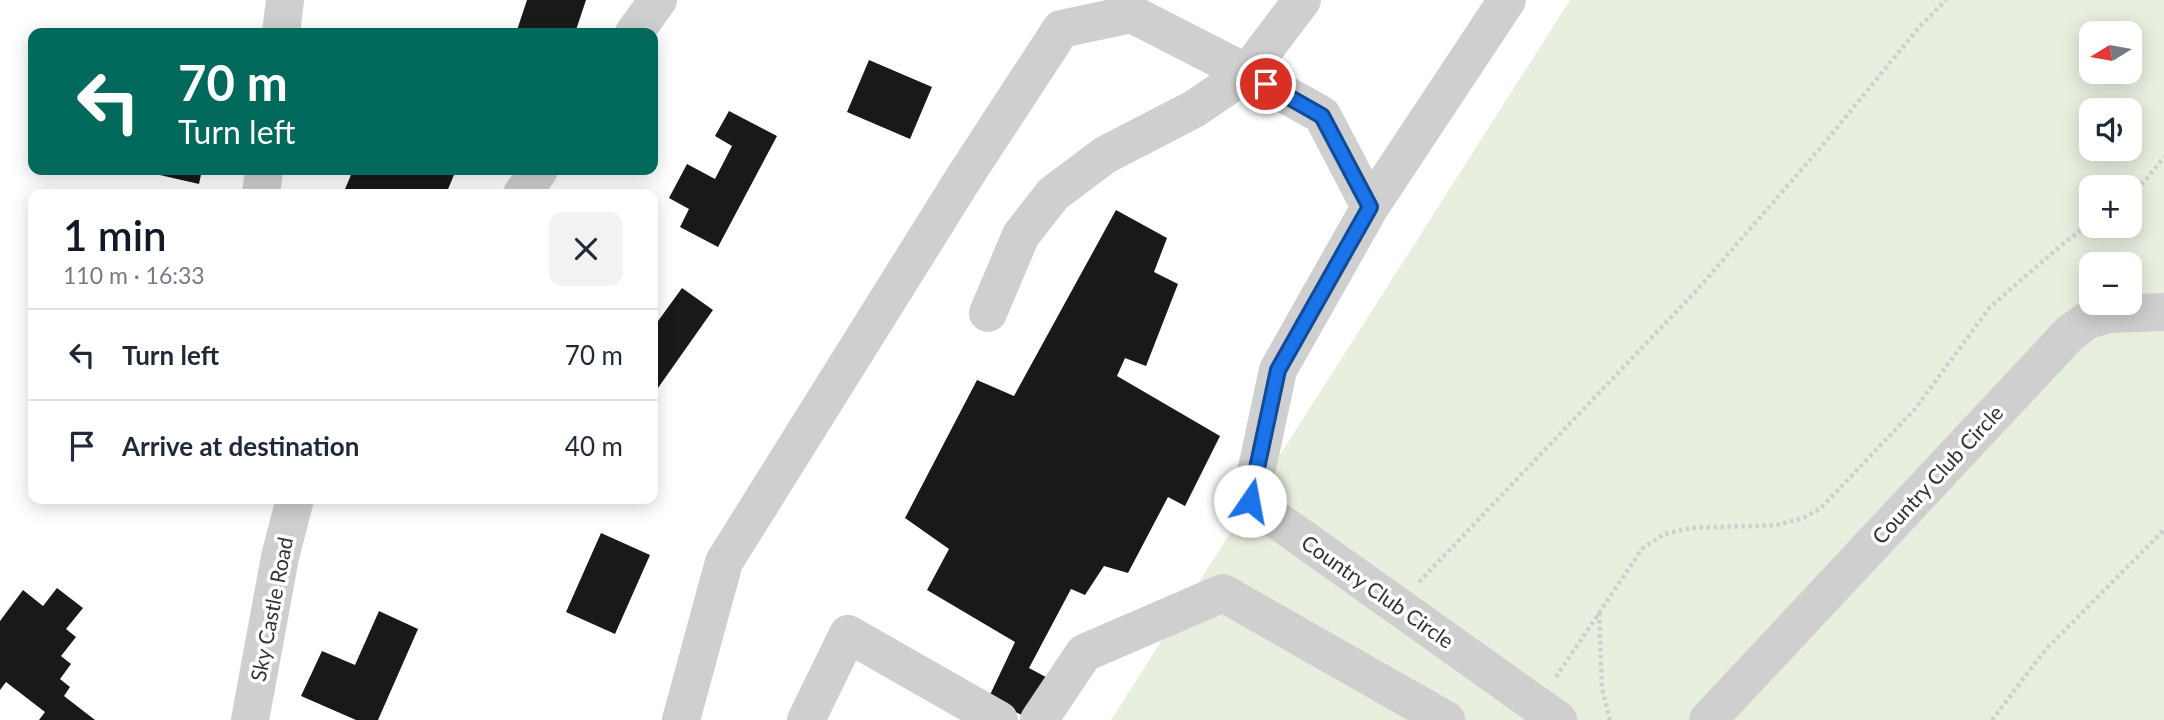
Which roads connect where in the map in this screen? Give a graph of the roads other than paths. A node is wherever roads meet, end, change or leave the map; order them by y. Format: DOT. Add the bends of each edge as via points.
graph roads {
  1 [pos="285,0"];
  2 [pos="657,0"];
  3 [pos="1302,0"];
  4 [pos="1507,0"];
  5 [pos="282,28"];
  6 [pos="637,28"];
  7 [pos="1247,73"];
  8 [pos="1370,207"];
  9 [pos="2164,312"];
  10 [pos="988,313"];
  11 [pos="294,504"];
  12 [pos="1548,713"];
  13 [pos="250,720"];
  14 [pos="681,720"];
  15 [pos="806,720"];
  16 [pos="999,720"];
  17 [pos="1039,720"];
  18 [pos="1446,720"];
  19 [pos="1708,720"];
  1 -- 5 [label="street"];
  2 -- 6 [label="street"];
  3 -- 7 [label="street"];
  4 -- 8 [label="street, Country Club Circle"];
  7 -- 8 [label="street" via="1322,116"];
  7 -- 10 [label="street" via="1194,108 1105,155 1053,194 1021,235"];
  7 -- 14 [label="street" via="1132,13 1061,29 724,562"];
  8 -- 12 [label="street, Country Club Circle" via="1278,370 1250,501"];
  9 -- 19 [label="street, Country Club Circle" via="2109,314 2088,320 2070,333"];
  11 -- 13 [label="street, Sky Castle Road" via="279,557"];
  15 -- 16 [label="street" via="848,634"];
  17 -- 18 [label="street" via="1084,653 1223,593"];
}
